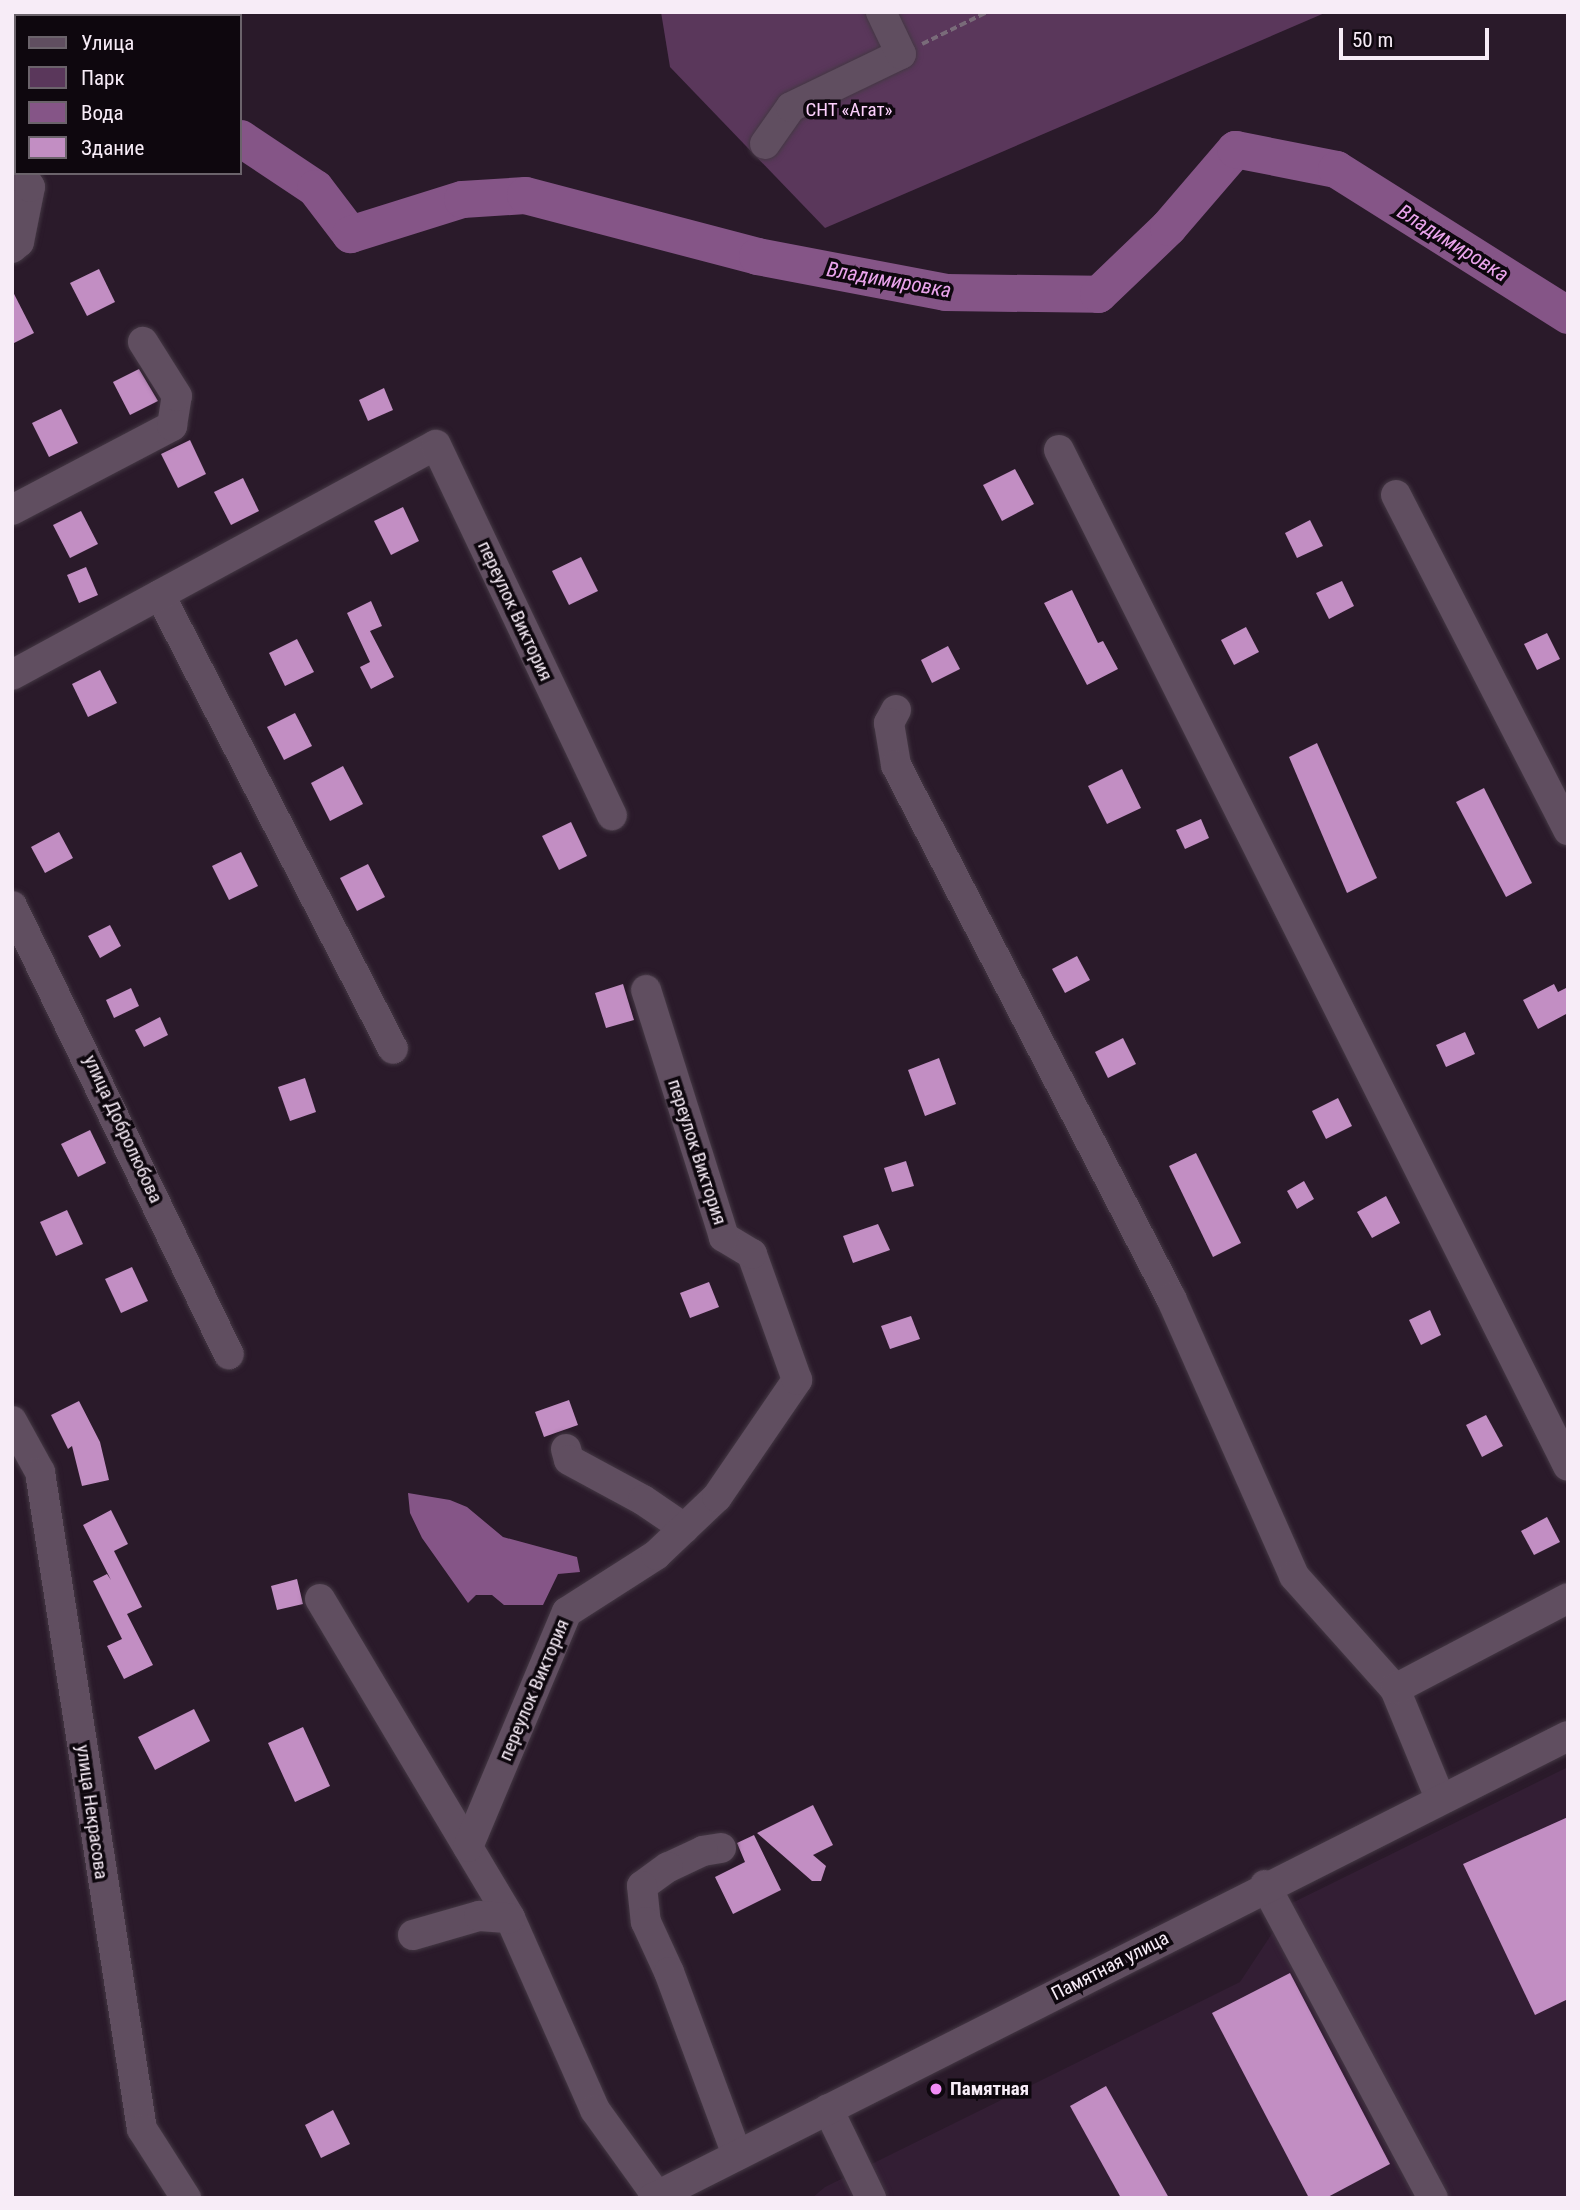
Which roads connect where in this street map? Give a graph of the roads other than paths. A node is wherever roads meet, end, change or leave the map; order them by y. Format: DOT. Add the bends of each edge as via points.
graph roads {
  1 [pos="881,12"];
  2 [pos="765,144"];
  3 [pos="22,175"];
  4 [pos="12,248"];
  5 [pos="143,342"];
  6 [pos="1059,450"];
  7 [pos="1396,495"];
  8 [pos="12,510"];
  9 [pos="160,595"];
  10 [pos="12,675"];
  11 [pos="896,710"];
  12 [pos="612,815"];
  13 [pos="1568,830"];
  14 [pos="12,906"];
  15 [pos="646,990"];
  16 [pos="393,1049"];
  17 [pos="229,1354"];
  18 [pos="12,1421"];
  19 [pos="566,1449"];
  20 [pos="1568,1466"];
  21 [pos="684,1528"];
  22 [pos="1568,1598"];
  23 [pos="320,1599"];
  24 [pos="1395,1689"];
  25 [pos="1568,1736"];
  26 [pos="1440,1798"];
  27 [pos="468,1847"];
  28 [pos="721,1848"];
  29 [pos="1265,1885"];
  30 [pos="510,1918"];
  31 [pos="413,1935"];
  32 [pos="828,2109"];
  33 [pos="737,2155"];
  34 [pos="655,2197"];
  35 [pos="186,2198"];
  36 [pos="871,2198"];
  37 [pos="1433,2198"];
  1 -- 2 [label="street" via="901,54 790,107"];
  3 -- 4 [label="street" via="19,242"];
  5 -- 8 [label="street" via="177,396 172,426"];
  6 -- 20 [label="street"];
  7 -- 13 [label="street"];
  9 -- 10 [label="street"];
  9 -- 12 [label="street, переулок Виктория" via="436,445"];
  9 -- 16 [label="street"];
  11 -- 24 [label="street" via="889,723 896,765 1171,1298 1294,1576"];
  14 -- 17 [label="street, улица Добролюбова" via="92,1061"];
  15 -- 21 [label="street, переулок Виктория" via="724,1237 752,1254 797,1380 717,1497"];
  18 -- 35 [label="street, улица Некрасова" via="40,1472 142,2129"];
  19 -- 21 [label="street" via="569,1460"];
  21 -- 27 [label="street, переулок Виктория" via="656,1555 567,1612"];
  22 -- 24 [label="street"];
  23 -- 27 [label="street"];
  24 -- 26 [label="street"];
  25 -- 26 [label="street, Памятная улица"];
  26 -- 29 [label="street, Памятная улица"];
  27 -- 30 [label="street"];
  28 -- 33 [label="street" via="668,1867 642,1886 646,1922"];
  29 -- 32 [label="street, Памятная улица"];
  29 -- 37 [label="street"];
  30 -- 31 [label="street" via="478,1916"];
  30 -- 34 [label="street" via="595,2110"];
  32 -- 33 [label="street, Памятная улица"];
  32 -- 36 [label="street"];
  33 -- 34 [label="street, Памятная улица"];
}
